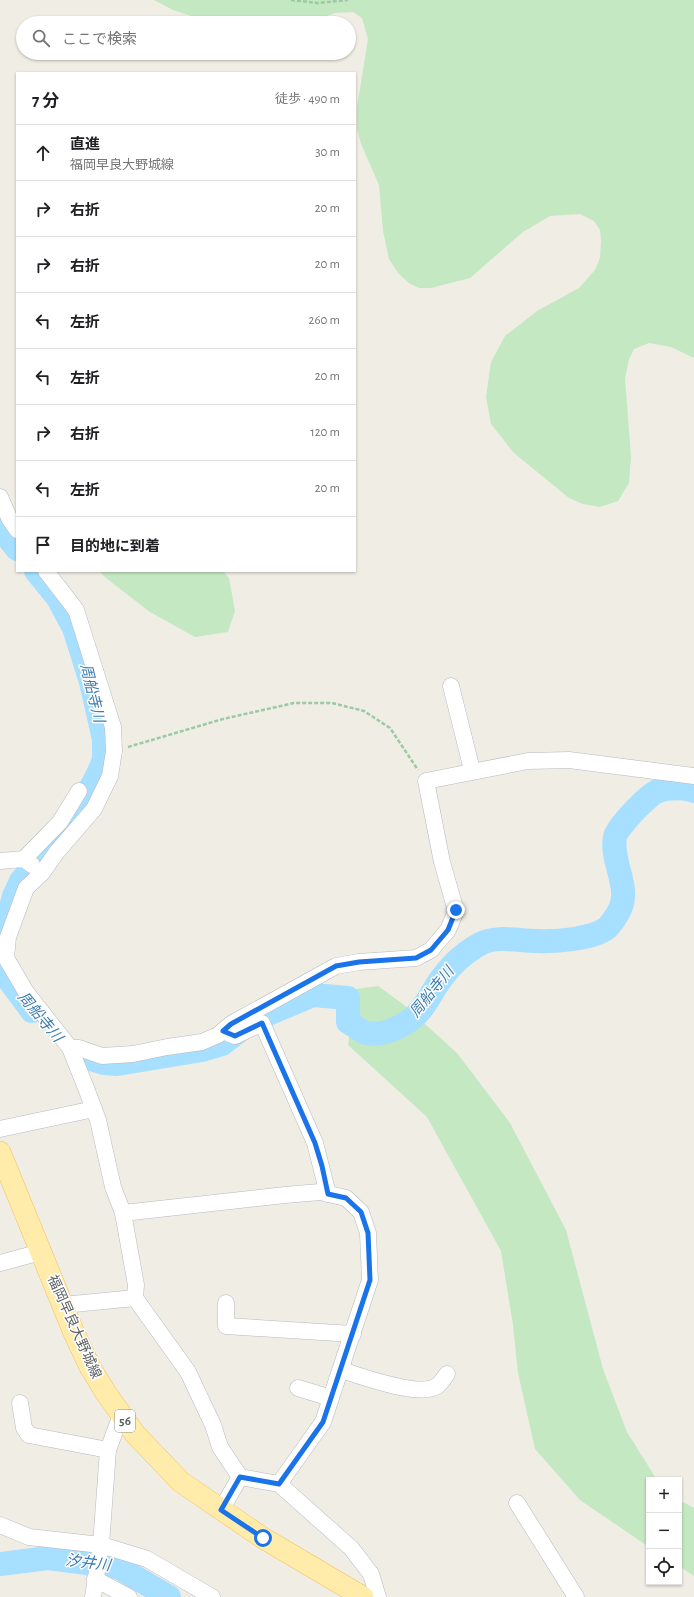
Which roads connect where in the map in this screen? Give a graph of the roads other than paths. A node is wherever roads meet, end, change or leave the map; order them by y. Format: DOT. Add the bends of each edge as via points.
graph roads {
  1 [pos="0,497"];
  2 [pos="9,526"];
  3 [pos="47,572"];
  4 [pos="451,686"];
  5 [pos="472,770"];
  6 [pos="694,776"];
  7 [pos="79,791"];
  8 [pos="0,861"];
  9 [pos="33,866"];
  10 [pos="223,1031"];
  11 [pos="72,1054"];
  12 [pos="94,1109"];
  13 [pos="0,1129"];
  14 [pos="0,1152"];
  15 [pos="328,1194"];
  16 [pos="123,1213"];
  17 [pos="41,1252"];
  18 [pos="0,1263"];
  19 [pos="135,1298"];
  20 [pos="226,1303"];
  21 [pos="63,1304"];
  22 [pos="352,1334"];
  23 [pos="341,1370"];
  24 [pos="447,1374"];
  25 [pos="298,1388"];
  26 [pos="331,1398"];
  27 [pos="20,1403"];
  28 [pos="121,1415"];
  29 [pos="108,1450"];
  30 [pos="240,1477"];
  31 [pos="279,1484"];
  32 [pos="517,1503"];
  33 [pos="221,1510"];
  34 [pos="0,1525"];
  35 [pos="100,1548"];
  36 [pos="95,1577"];
  37 [pos="93,1597"];
  38 [pos="129,1597"];
  39 [pos="212,1597"];
  40 [pos="363,1597"];
  41 [pos="378,1597"];
  42 [pos="576,1597"];
  1 -- 2 [label="street"];
  3 -- 9 [label="street" via="76,610 112,727 114,750 110,776 94,809 56,853"];
  4 -- 5 [label="street"];
  5 -- 6 [label="street" via="528,761 569,760"];
  5 -- 10 [label="street" via="426,781 442,862 456,910 448,930 431,950 416,958 336,966 231,1024"];
  7 -- 9 [label="street"];
  8 -- 9 [label="street"];
  9 -- 11 [label="street" via="8,937 6,958 26,992"];
  10 -- 11 [label="street" via="202,1042 133,1054 102,1056 79,1048"];
  10 -- 15 [label="street" via="235,1036 262,1023 315,1143"];
  11 -- 12 [label="street"];
  12 -- 13 [label="street"];
  12 -- 16 [label="street" via="113,1187"];
  14 -- 17 [label="main road, 福岡早良大野城線 / 56"];
  15 -- 16 [label="street" via="285,1194"];
  15 -- 22 [label="street" via="346,1198 361,1212 368,1233 370,1280"];
  16 -- 19 [label="street" via="136,1285"];
  17 -- 18 [label="street"];
  17 -- 21 [label="main road, 福岡早良大野城線 / 56"];
  19 -- 21 [label="street"];
  19 -- 30 [label="street" via="188,1372 220,1446"];
  20 -- 22 [label="street" via="226,1331"];
  21 -- 28 [label="main road, 福岡早良大野城線 / 56" via="90,1367"];
  22 -- 23 [label="street"];
  23 -- 24 [label="street" via="403,1388 422,1390 436,1386"];
  23 -- 26 [label="street"];
  25 -- 26 [label="street"];
  26 -- 31 [label="street" via="323,1422"];
  27 -- 29 [label="street" via="24,1428 29,1435"];
  28 -- 29 [label="street"];
  28 -- 33 [label="main road, 福岡早良大野城線 / 56" via="135,1434 181,1482"];
  29 -- 35 [label="street"];
  30 -- 31 [label="street"];
  30 -- 33 [label="street"];
  31 -- 41 [label="street" via="351,1548 371,1574"];
  32 -- 42 [label="street"];
  33 -- 40 [label="main road, 福岡早良大野城線 / 56"];
  34 -- 35 [label="street" via="29,1537"];
  35 -- 36 [label="street"];
  35 -- 39 [label="street" via="147,1559"];
  36 -- 37 [label="street"];
  36 -- 38 [label="street"];
}
